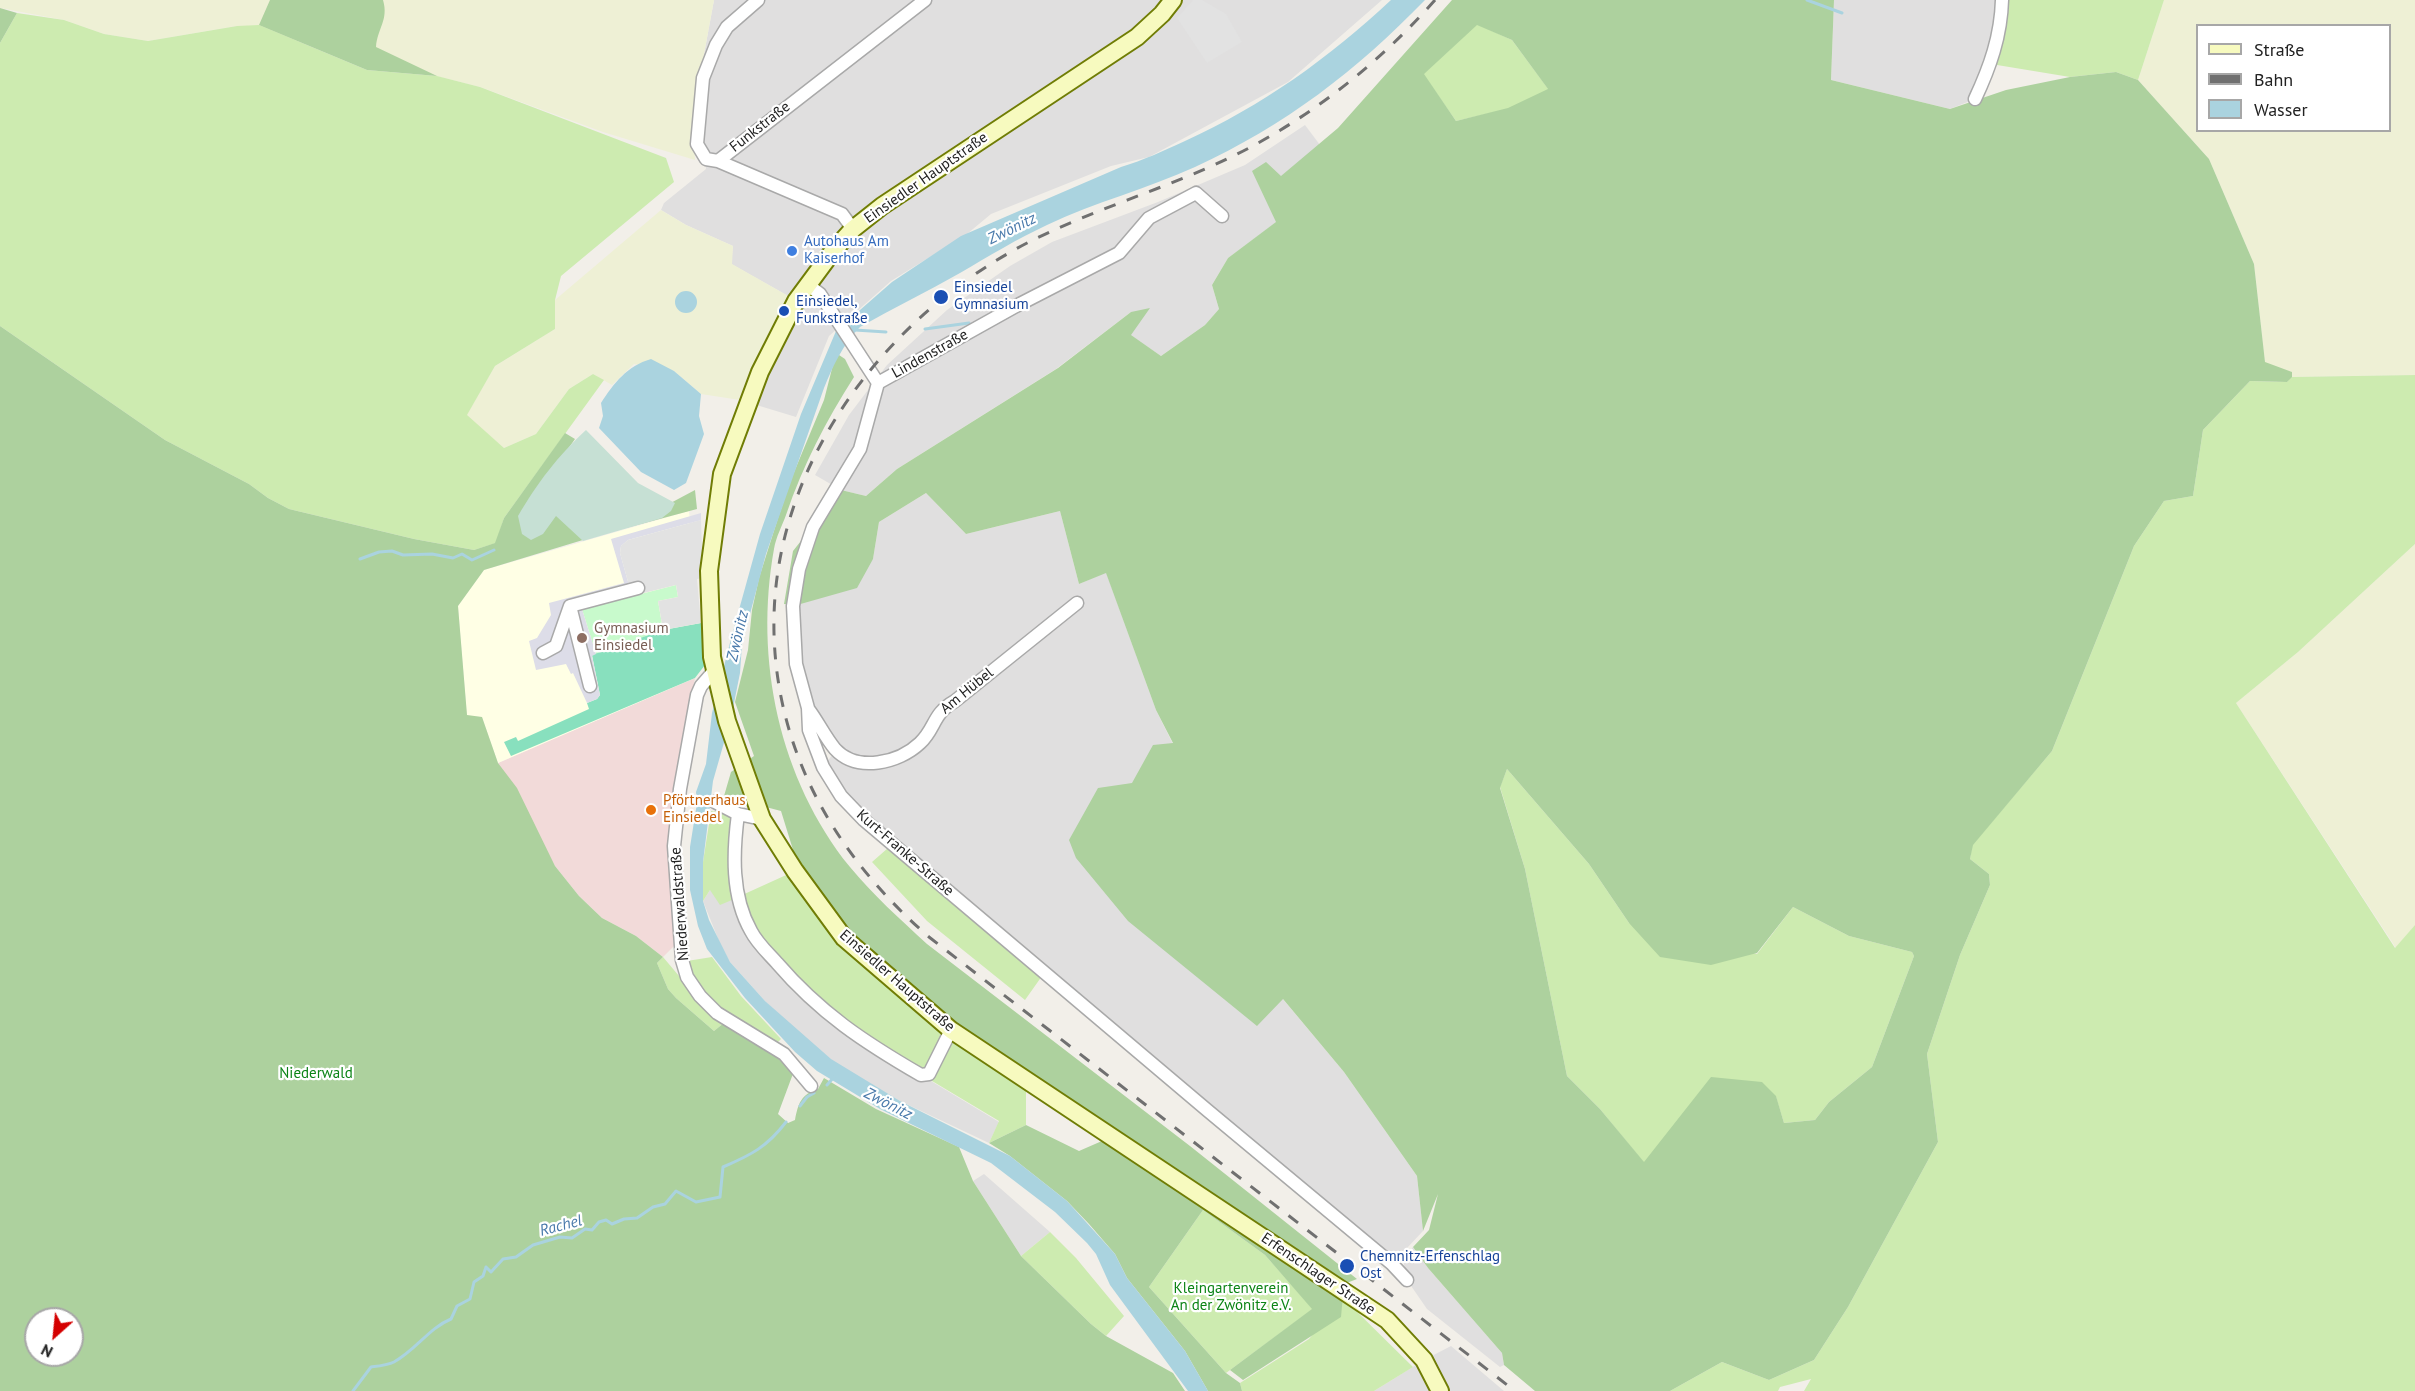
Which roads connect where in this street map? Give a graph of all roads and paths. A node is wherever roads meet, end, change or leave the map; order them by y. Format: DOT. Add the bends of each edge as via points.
graph roads {
  1 [pos="758,0"];
  2 [pos="925,0"];
  3 [pos="1173,0"];
  4 [pos="2002,0"];
  5 [pos="1975,99"];
  6 [pos="718,161"];
  7 [pos="1222,216"];
  8 [pos="853,229"];
  9 [pos="807,284"];
  10 [pos="878,383"];
  11 [pos="638,588"];
  12 [pos="1077,603"];
  13 [pos="570,606"];
  14 [pos="543,653"];
  15 [pos="714,671"];
  16 [pos="590,686"];
  17 [pos="808,708"];
  18 [pos="715,802"];
  19 [pos="738,814"];
  20 [pos="762,819"];
  21 [pos="951,1030"];
  22 [pos="812,1086"];
  23 [pos="1176,1179"];
  24 [pos="1407,1280"];
  25 [pos="1440,1391"];
  1 -- 6 [label="street" via="727,27 704,78 697,144 706,159"];
  2 -- 6 [label="street, Funkstraße"];
  3 -- 8 [label="main road, Einsiedler Hauptstraße" via="1137,37"];
  4 -- 5 [label="street" via="1996,47"];
  6 -- 8 [label="street, Funkstraße" via="842,214"];
  7 -- 10 [label="street, Lindenstraße" via="1196,193 1149,218 1119,254"];
  8 -- 9 [label="main road, Einsiedler Hauptstraße"];
  9 -- 10 [label="street" via="820,294"];
  9 -- 15 [label="main road, Einsiedler Hauptstraße" via="760,372 722,474 709,571"];
  10 -- 17 [label="street, Kurt-Franke-Straße" via="860,449 813,527 799,568 793,606 796,664"];
  11 -- 13 [label="street"];
  12 -- 17 [label="street, Am Hübel" via="944,707 920,743 897,758 868,763 852,759 836,750"];
  13 -- 14 [label="street" via="556,646"];
  13 -- 16 [label="street"];
  15 -- 20 [label="main road, Einsiedler Hauptstraße" via="735,748"];
  15 -- 22 [label="street, Niederwaldstraße" via="697,695 680,789 674,846 682,960 687,977 700,996 717,1012 784,1054"];
  17 -- 24 [label="street, Kurt-Franke-Straße" via="809,730 823,767 864,820 1392,1263"];
  18 -- 19 [label="street"];
  19 -- 20 [label="street"];
  19 -- 21 [label="street" via="734,846 736,884 746,919 759,942 786,974 845,1029 921,1075 929,1074"];
  20 -- 21 [label="main road, Einsiedler Hauptstraße" via="844,938"];
  21 -- 23 [label="main road, Einsiedler Hauptstraße"];
  23 -- 25 [label="main road, Erfenschlager Straße" via="1387,1320 1424,1360"];
}
